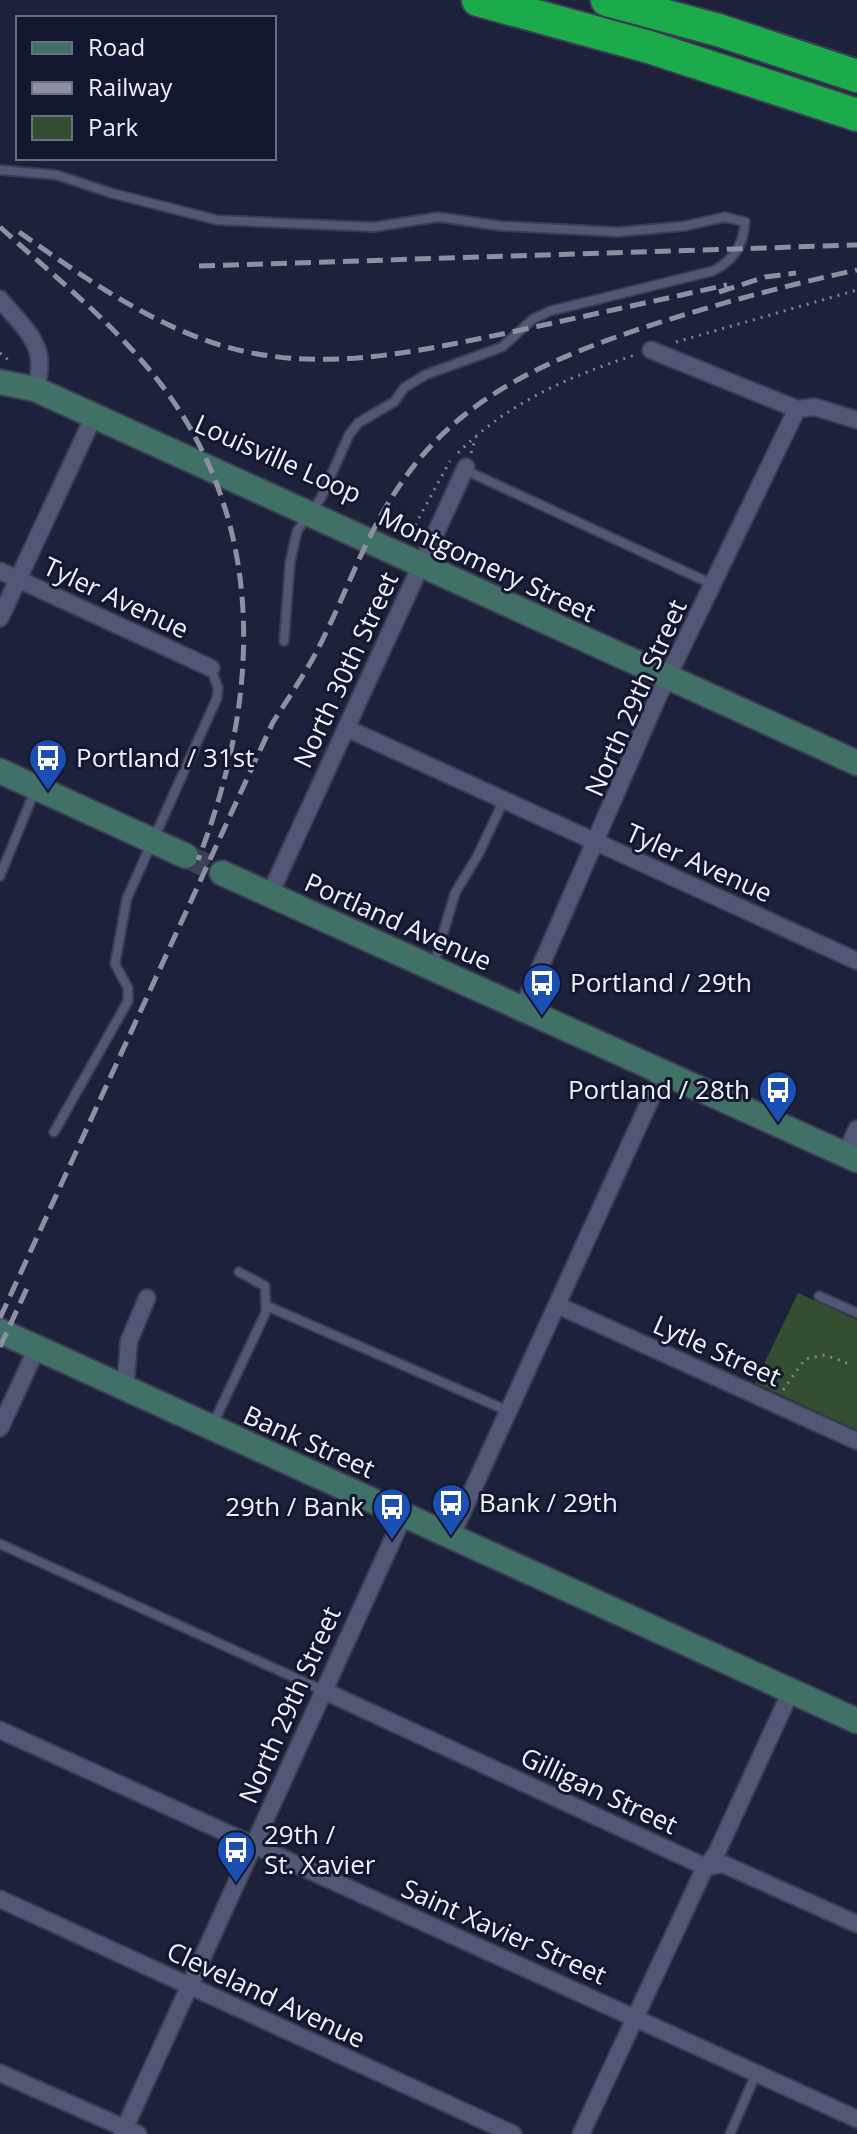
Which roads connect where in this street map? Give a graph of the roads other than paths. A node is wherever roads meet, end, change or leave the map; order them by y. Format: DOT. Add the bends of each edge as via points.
graph roads {
  1 [pos="478,0"];
  2 [pos="607,0"];
  3 [pos="857,76"];
  4 [pos="857,115"];
  5 [pos="0,170"];
  6 [pos="0,299"];
  7 [pos="651,350"];
  8 [pos="38,378"];
  9 [pos="0,382"];
  10 [pos="797,409"];
  11 [pos="94,416"];
  12 [pos="857,420"];
  13 [pos="466,468"];
  14 [pos="309,514"];
  15 [pos="421,565"];
  16 [pos="0,571"];
  17 [pos="17,579"];
  18 [pos="715,585"];
  19 [pos="0,618"];
  20 [pos="284,641"];
  21 [pos="211,668"];
  22 [pos="667,677"];
  23 [pos="346,728"];
  24 [pos="857,763"];
  25 [pos="0,771"];
  26 [pos="36,787"];
  27 [pos="504,800"];
  28 [pos="152,840"];
  29 [pos="598,843"];
  30 [pos="186,856"];
  31 [pos="222,873"];
  32 [pos="0,876"];
  33 [pos="270,894"];
  34 [pos="857,961"];
  35 [pos="432,967"];
  36 [pos="522,1009"];
  37 [pos="663,1072"];
  38 [pos="857,1129"];
  39 [pos="54,1132"];
  40 [pos="851,1158"];
  41 [pos="239,1272"];
  42 [pos="819,1296"];
  43 [pos="147,1298"];
  44 [pos="557,1305"];
  45 [pos="267,1306"];
  46 [pos="857,1313"];
  47 [pos="0,1331"];
  48 [pos="37,1348"];
  49 [pos="125,1390"];
  50 [pos="508,1412"];
  51 [pos="0,1428"];
  52 [pos="211,1429"];
  53 [pos="857,1441"];
  54 [pos="404,1515"];
  55 [pos="451,1537"];
  56 [pos="0,1544"];
  57 [pos="322,1690"];
  58 [pos="791,1691"];
  59 [pos="857,1721"];
  60 [pos="0,1730"];
  61 [pos="253,1845"];
  62 [pos="706,1867"];
  63 [pos="0,1899"];
  64 [pos="857,1924"];
  65 [pos="190,1987"];
  66 [pos="634,2018"];
  67 [pos="0,2073"];
  68 [pos="757,2073"];
  69 [pos="857,2119"];
  70 [pos="128,2132"];
  71 [pos="513,2134"];
  72 [pos="581,2134"];
  73 [pos="730,2134"];
  1 -- 4 [label="highway" via="649,47"];
  2 -- 3 [label="highway"];
  5 -- 14 [label="lane" via="57,175 217,220 374,227 438,217 618,232 725,217 745,222 740,247 729,263 713,271 550,311 502,347 458,360 404,388 394,402 358,423"];
  6 -- 8 [label="street" via="39,347"];
  7 -- 10 [label="street"];
  8 -- 9 [label="street, Montgomery Street"];
  8 -- 11 [label="street, Montgomery Street"];
  10 -- 12 [label="street" via="815,407"];
  10 -- 18 [label="street, North 29th Street"];
  11 -- 14 [label="street, Montgomery Street"];
  11 -- 17 [label="street"];
  13 -- 15 [label="street, North 30th Street"];
  13 -- 18 [label="lane"];
  14 -- 15 [label="street, Montgomery Street"];
  14 -- 20 [label="lane" via="297,531 290,563"];
  15 -- 22 [label="street, Montgomery Street"];
  15 -- 23 [label="street, North 30th Street"];
  16 -- 17 [label="street, Tyler Avenue"];
  17 -- 19 [label="street"];
  17 -- 21 [label="street, Tyler Avenue"];
  18 -- 22 [label="street, North 29th Street"];
  21 -- 28 [label="lane" via="217,698"];
  22 -- 24 [label="street, Montgomery Street"];
  22 -- 29 [label="street, North 29th Street"];
  23 -- 27 [label="street, Tyler Avenue"];
  23 -- 33 [label="street, North 30th Street"];
  25 -- 26 [label="street"];
  26 -- 28 [label="street"];
  26 -- 32 [label="lane"];
  27 -- 29 [label="street, Tyler Avenue"];
  27 -- 35 [label="lane" via="455,893"];
  28 -- 30 [label="street"];
  28 -- 39 [label="lane" via="120,927 115,964 128,988 128,1001"];
  29 -- 34 [label="street, Tyler Avenue"];
  29 -- 36 [label="street, North 29th Street"];
  31 -- 33 [label="street, Portland Avenue"];
  33 -- 35 [label="street, Portland Avenue"];
  35 -- 36 [label="street, Portland Avenue"];
  36 -- 37 [label="street, Portland Avenue"];
  37 -- 40 [label="street, Portland Avenue"];
  37 -- 44 [label="street"];
  38 -- 40 [label="street"];
  41 -- 45 [label="lane" via="265,1286"];
  42 -- 46 [label="lane"];
  43 -- 49 [label="street" via="129,1341"];
  44 -- 50 [label="street"];
  44 -- 53 [label="street, Lytle Street"];
  45 -- 50 [label="lane"];
  45 -- 52 [label="lane"];
  47 -- 48 [label="street, Bank Street"];
  48 -- 49 [label="street, Bank Street"];
  48 -- 51 [label="street"];
  49 -- 52 [label="street, Bank Street"];
  50 -- 55 [label="street"];
  52 -- 54 [label="street, Bank Street"];
  54 -- 55 [label="street, Bank Street"];
  54 -- 57 [label="street, North 29th Street"];
  55 -- 58 [label="street, Bank Street"];
  56 -- 57 [label="lane"];
  57 -- 61 [label="street, North 29th Street"];
  57 -- 62 [label="street, Gilligan Street"];
  58 -- 59 [label="street, Bank Street"];
  58 -- 62 [label="street"];
  60 -- 61 [label="street, Saint Xavier Street"];
  61 -- 65 [label="street, North 29th Street"];
  61 -- 66 [label="street, Saint Xavier Street"];
  62 -- 64 [label="street, Gilligan Street" via="723,1864"];
  62 -- 66 [label="street"];
  63 -- 65 [label="street, Cleveland Avenue"];
  65 -- 70 [label="street, North 29th Street"];
  65 -- 71 [label="street, Cleveland Avenue"];
  66 -- 68 [label="street, Saint Xavier Street"];
  66 -- 72 [label="street"];
  67 -- 70 [label="street"];
  68 -- 69 [label="street, Saint Xavier Street"];
  68 -- 73 [label="lane"];
}
